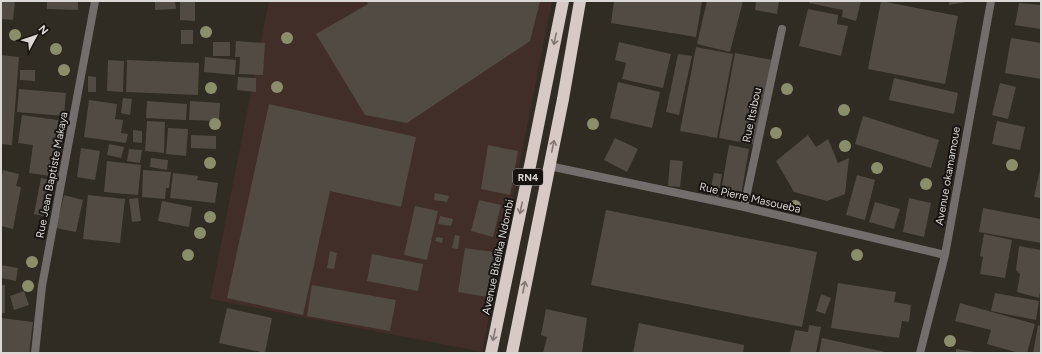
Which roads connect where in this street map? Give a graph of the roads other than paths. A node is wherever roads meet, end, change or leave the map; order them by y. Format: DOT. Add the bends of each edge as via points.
graph roads {
  1 [pos="95,1"];
  2 [pos="563,1"];
  3 [pos="580,1"];
  4 [pos="991,1"];
  5 [pos="782,28"];
  6 [pos="549,166"];
  7 [pos="744,207"];
  8 [pos="945,255"];
  9 [pos="35,353"];
  10 [pos="491,353"];
  11 [pos="512,353"];
  12 [pos="920,353"];
  1 -- 9 [label="street, Rue Jean Baptiste Makaya" via="42,286"];
  2 -- 10 [label="highway, Avenue Bitelika Ndombi / RN4, one-way"];
  6 -- 3 [label="highway, RN4, one-way"];
  4 -- 8 [label="street, Avenue okamamoue"];
  5 -- 7 [label="street, Rue Itsibou"];
  6 -- 7 [label="street, Rue Pierre Masoueba"];
  11 -- 6 [label="highway, RN4, one-way"];
  7 -- 8 [label="street, Rue Pierre Masoueba"];
  8 -- 12 [label="street, Avenue okamamoue"];
}
